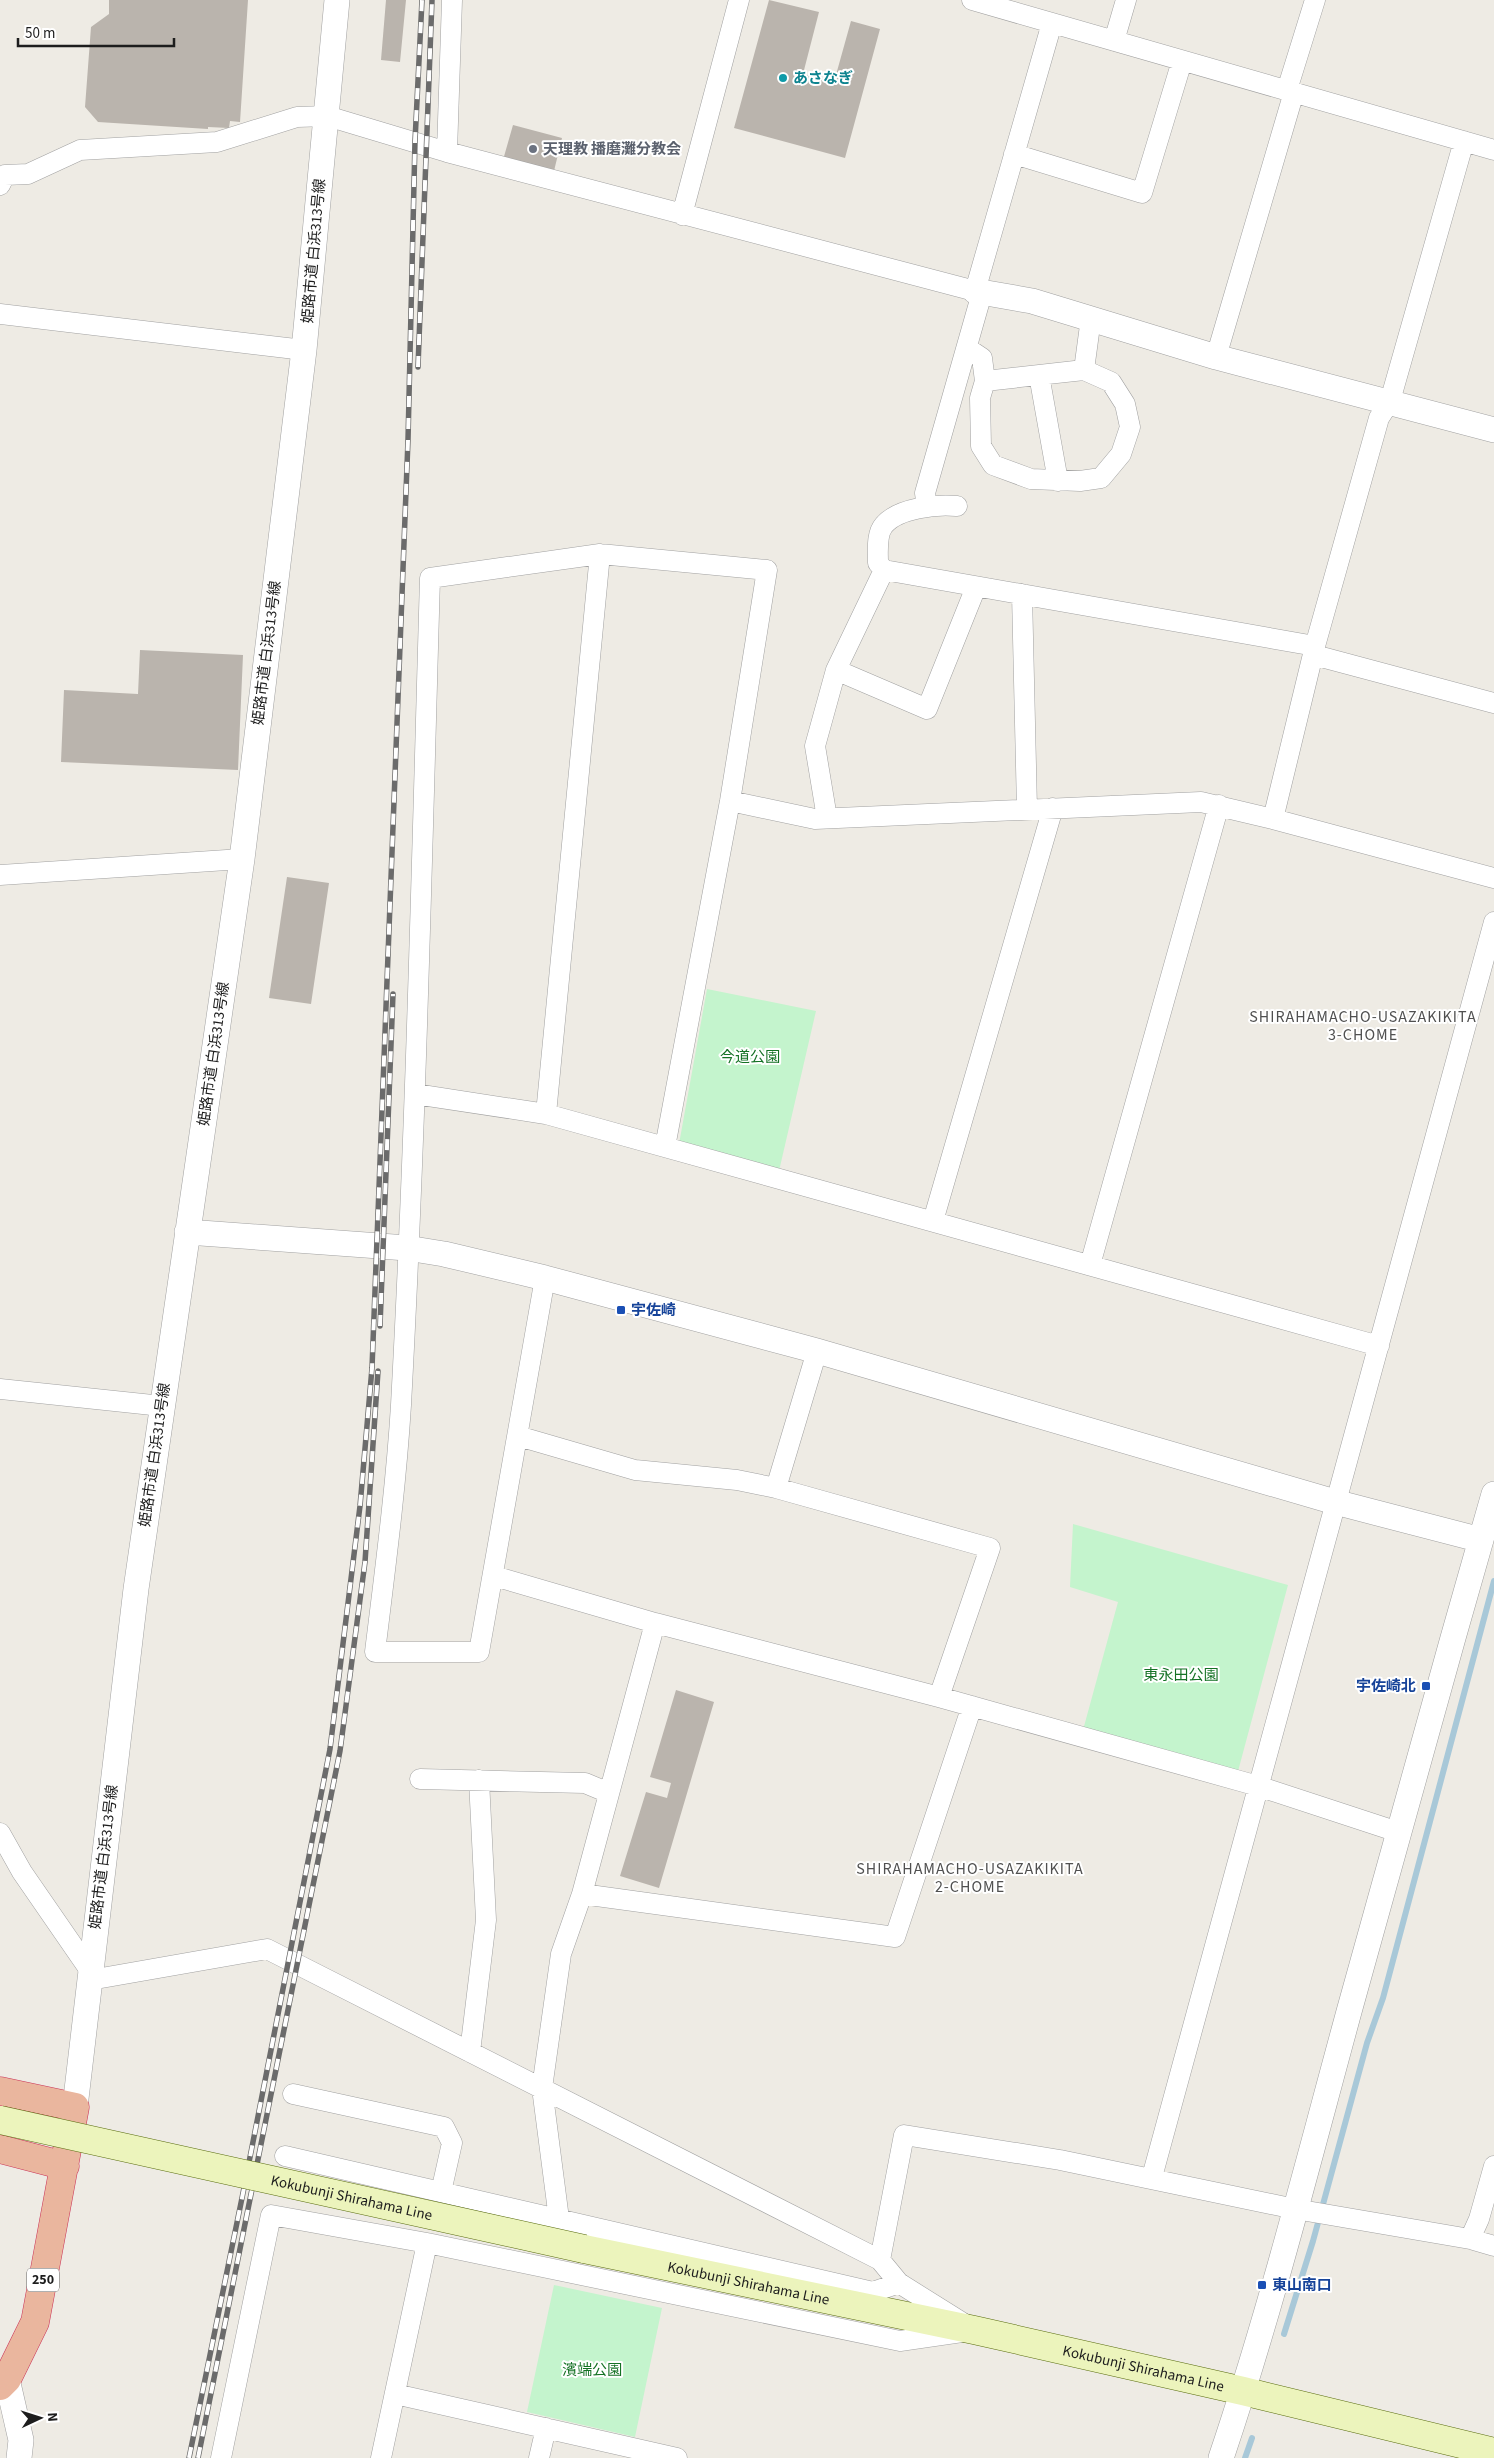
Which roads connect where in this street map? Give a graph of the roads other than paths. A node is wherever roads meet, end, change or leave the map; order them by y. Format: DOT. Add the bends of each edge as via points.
graph roads {
  1 [pos="337,0"];
  2 [pos="452,0"];
  3 [pos="739,0"];
  4 [pos="972,0"];
  5 [pos="1126,0"];
  6 [pos="1315,0"];
  7 [pos="1052,23"];
  8 [pos="1114,41"];
  9 [pos="1182,60"];
  10 [pos="1290,91"];
  11 [pos="327,116"];
  12 [pos="1464,141"];
  13 [pos="1494,150"];
  14 [pos="448,152"];
  15 [pos="1014,154"];
  16 [pos="0,185"];
  17 [pos="682,215"];
  18 [pos="979,292"];
  19 [pos="0,314"];
  20 [pos="1091,318"];
  21 [pos="967,348"];
  22 [pos="304,350"];
  23 [pos="1216,357"];
  24 [pos="1084,370"];
  25 [pos="1039,375"];
  26 [pos="985,381"];
  27 [pos="1390,401"];
  28 [pos="1494,430"];
  29 [pos="1058,481"];
  30 [pos="957,506"];
  31 [pos="927,507"];
  32 [pos="600,554"];
  33 [pos="884,570"];
  34 [pos="976,587"];
  35 [pos="1022,594"];
  36 [pos="1315,651"];
  37 [pos="836,670"];
  38 [pos="1494,703"];
  39 [pos="730,801"];
  40 [pos="1219,804"];
  41 [pos="1052,808"];
  42 [pos="1028,809"];
  43 [pos="827,818"];
  44 [pos="1273,818"];
  45 [pos="242,859"];
  46 [pos="0,875"];
  47 [pos="1494,878"];
  48 [pos="1494,922"];
  49 [pos="415,1094"];
  50 [pos="546,1114"];
  51 [pos="665,1147"];
  52 [pos="933,1221"];
  53 [pos="187,1232"];
  54 [pos="407,1248"];
  55 [pos="1090,1265"];
  56 [pos="545,1278"];
  57 [pos="1379,1346"];
  58 [pos="817,1352"];
  59 [pos="0,1389"];
  60 [pos="162,1406"];
  61 [pos="518,1436"];
  62 [pos="776,1488"];
  63 [pos="1494,1494"];
  64 [pos="1335,1502"];
  65 [pos="1487,1542"];
  66 [pos="494,1576"];
  67 [pos="655,1623"];
  68 [pos="939,1697"];
  69 [pos="972,1706"];
  70 [pos="420,1779"];
  71 [pos="479,1780"];
  72 [pos="1258,1786"];
  73 [pos="609,1793"];
  74 [pos="1398,1832"];
  75 [pos="0,1833"];
  76 [pos="582,1894"];
  77 [pos="90,1976"];
  78 [pos="470,2052"];
  79 [pos="542,2088"];
  80 [pos="0,2091"];
  81 [pos="293,2094"];
  82 [pos="75,2107"];
  83 [pos="0,2120"];
  84 [pos="0,2150"];
  85 [pos="285,2156"];
  86 [pos="65,2166"];
  87 [pos="1494,2166"];
  88 [pos="1152,2177"];
  89 [pos="441,2192"];
  90 [pos="1295,2209"];
  91 [pos="559,2219"];
  92 [pos="1470,2239"];
  93 [pos="427,2242"];
  94 [pos="1494,2246"];
  95 [pos="880,2260"];
  96 [pos="899,2284"];
  97 [pos="974,2330"];
  98 [pos="4,2383"];
  99 [pos="1244,2391"];
  100 [pos="395,2394"];
  101 [pos="546,2428"];
  102 [pos="1494,2452"];
  103 [pos="19,2458"];
  104 [pos="221,2458"];
  105 [pos="381,2458"];
  106 [pos="539,2458"];
  107 [pos="677,2458"];
  108 [pos="1221,2458"];
  1 -- 11 [label="street, 姫路市道 白浜313号線"];
  2 -- 14 [label="street"];
  3 -- 17 [label="street"];
  4 -- 7 [label="street"];
  5 -- 8 [label="street"];
  6 -- 10 [label="street"];
  7 -- 8 [label="street"];
  7 -- 15 [label="street"];
  8 -- 9 [label="street"];
  9 -- 10 [label="street"];
  9 -- 15 [label="street" via="1142,193"];
  10 -- 12 [label="street"];
  10 -- 23 [label="street"];
  11 -- 14 [label="street"];
  11 -- 16 [label="street" via="297,118 217,142 80,150 28,174 5,175"];
  11 -- 22 [label="street, 姫路市道 白浜313号線"];
  12 -- 13 [label="street"];
  12 -- 27 [label="street"];
  14 -- 17 [label="street"];
  15 -- 18 [label="street"];
  17 -- 18 [label="street"];
  18 -- 20 [label="street" via="1032,301"];
  18 -- 21 [label="street"];
  19 -- 22 [label="street"];
  20 -- 23 [label="street"];
  20 -- 24 [label="street"];
  21 -- 26 [label="street" via="982,358"];
  21 -- 31 [label="street" via="925,493"];
  22 -- 45 [label="street, 姫路市道 白浜313号線"];
  23 -- 27 [label="street"];
  24 -- 25 [label="street"];
  24 -- 29 [label="street" via="1111,382 1125,404 1130,427 1121,454 1101,478"];
  25 -- 26 [label="street"];
  25 -- 29 [label="street"];
  26 -- 29 [label="street" via="980,398 981,446 993,465 1031,479"];
  27 -- 28 [label="street"];
  27 -- 36 [label="street" via="1379,418"];
  30 -- 31 [label="street"];
  31 -- 33 [label="street" via="897,515 883,526 878,541 878,563"];
  32 -- 39 [label="street" via="767,570"];
  32 -- 49 [label="street" via="430,578"];
  32 -- 50 [label="street"];
  33 -- 34 [label="street"];
  33 -- 37 [label="street"];
  34 -- 35 [label="street"];
  34 -- 37 [label="street" via="927,709"];
  35 -- 36 [label="street"];
  35 -- 42 [label="street"];
  36 -- 38 [label="street"];
  36 -- 44 [label="street"];
  37 -- 43 [label="street" via="815,746"];
  39 -- 43 [label="street" via="815,819"];
  39 -- 51 [label="street"];
  40 -- 41 [label="street"];
  40 -- 44 [label="street"];
  40 -- 55 [label="street"];
  41 -- 42 [label="street"];
  41 -- 52 [label="street"];
  42 -- 43 [label="street"];
  44 -- 47 [label="street"];
  45 -- 46 [label="street"];
  45 -- 53 [label="street, 姫路市道 白浜313号線"];
  48 -- 57 [label="street"];
  49 -- 50 [label="street"];
  49 -- 54 [label="street"];
  50 -- 51 [label="street"];
  51 -- 52 [label="street"];
  52 -- 55 [label="street"];
  53 -- 54 [label="street"];
  53 -- 60 [label="street, 姫路市道 白浜313号線"];
  54 -- 56 [label="street"];
  54 -- 66 [label="street" via="400,1406 375,1652 480,1652"];
  55 -- 57 [label="street"];
  56 -- 58 [label="street"];
  56 -- 61 [label="street"];
  57 -- 64 [label="street"];
  58 -- 62 [label="street"];
  58 -- 64 [label="street"];
  59 -- 60 [label="street"];
  60 -- 77 [label="street, 姫路市道 白浜313号線" via="134,1598"];
  61 -- 62 [label="street" via="635,1470 737,1480"];
  61 -- 66 [label="street"];
  62 -- 68 [label="street" via="990,1548"];
  63 -- 65 [label="street"];
  64 -- 65 [label="street"];
  64 -- 72 [label="street"];
  65 -- 74 [label="street"];
  66 -- 67 [label="street"];
  67 -- 68 [label="street"];
  67 -- 73 [label="street"];
  68 -- 69 [label="street"];
  69 -- 72 [label="street"];
  69 -- 76 [label="street" via="895,1938"];
  70 -- 71 [label="street"];
  71 -- 73 [label="street" via="584,1782"];
  71 -- 78 [label="street" via="486,1920"];
  72 -- 74 [label="street"];
  72 -- 88 [label="street"];
  73 -- 76 [label="street"];
  74 -- 90 [label="street"];
  75 -- 77 [label="street"];
  76 -- 79 [label="street" via="561,1954"];
  77 -- 78 [label="street" via="267,1949"];
  77 -- 82 [label="street, 姫路市道 白浜313号線"];
  78 -- 79 [label="street"];
  79 -- 91 [label="street"];
  79 -- 95 [label="street"];
  80 -- 82 [label="highway"];
  81 -- 89 [label="street" via="444,2127 452,2144"];
  82 -- 86 [label="highway, 250"];
  83 -- 97 [label="main road, Kokubunji Shirahama Line, bridge" via="584,2249"];
  84 -- 86 [label="highway"];
  85 -- 89 [label="street"];
  86 -- 98 [label="highway, 250" via="35,2322"];
  87 -- 92 [label="street"];
  88 -- 90 [label="street"];
  88 -- 95 [label="street" via="904,2135"];
  89 -- 91 [label="street"];
  90 -- 92 [label="street"];
  90 -- 99 [label="street"];
  91 -- 96 [label="street" via="873,2292"];
  92 -- 94 [label="street"];
  93 -- 97 [label="street" via="900,2341"];
  93 -- 100 [label="street"];
  93 -- 104 [label="street" via="271,2215"];
  95 -- 96 [label="street"];
  96 -- 97 [label="street"];
  97 -- 99 [label="main road, Kokubunji Shirahama Line"];
  98 -- 103 [label="street" via="21,2440"];
  99 -- 102 [label="main road, Kokubunji Shirahama Line"];
  99 -- 108 [label="street"];
  100 -- 101 [label="street"];
  100 -- 105 [label="street"];
  101 -- 106 [label="street"];
  101 -- 107 [label="street"];
}
